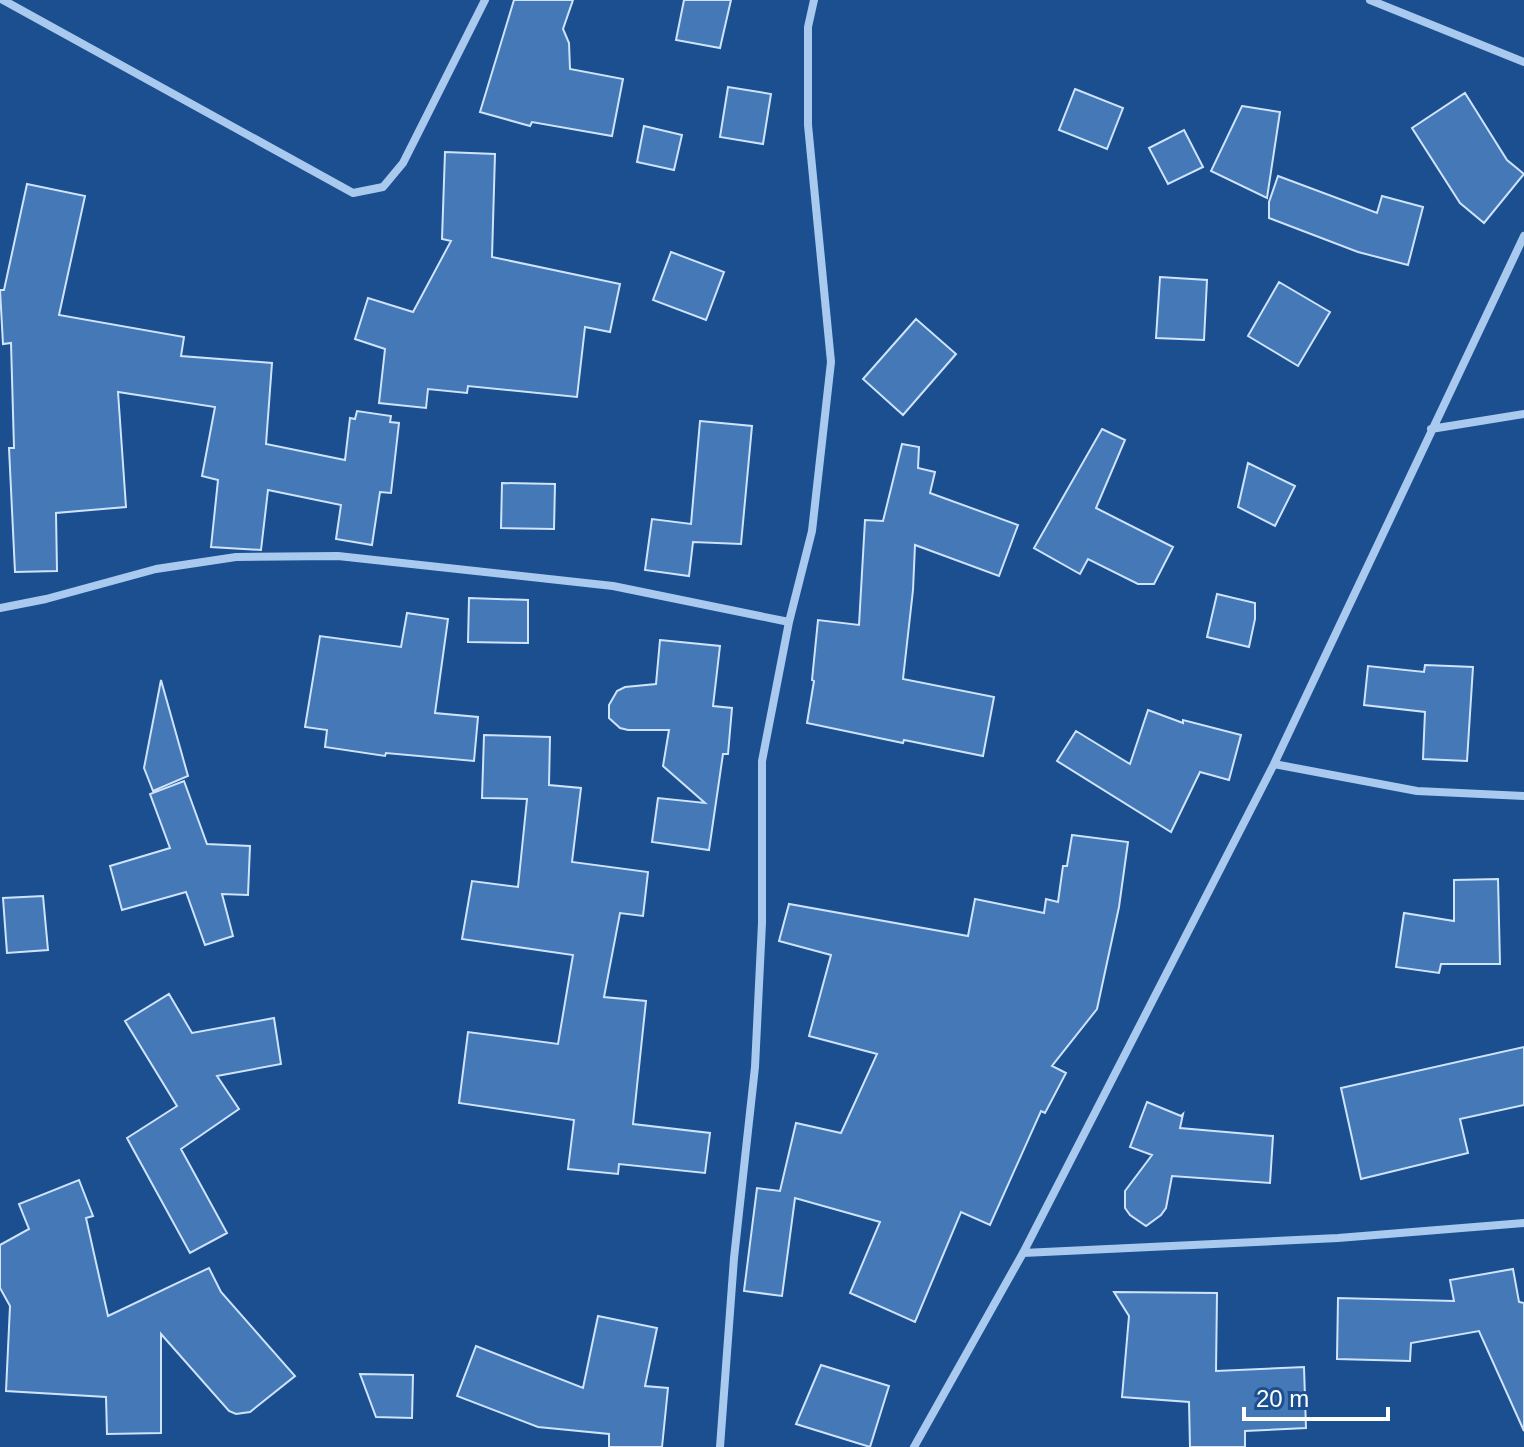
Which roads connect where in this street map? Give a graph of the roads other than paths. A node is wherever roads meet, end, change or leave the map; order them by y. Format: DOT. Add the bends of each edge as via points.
graph roads {
  1 [pos="3,0"];
  2 [pos="485,0"];
  3 [pos="814,0"];
  4 [pos="1370,0"];
  5 [pos="1524,62"];
  6 [pos="1524,236"];
  7 [pos="1524,414"];
  8 [pos="1431,429"];
  9 [pos="0,608"];
  10 [pos="789,622"];
  11 [pos="1274,764"];
  12 [pos="1524,796"];
  13 [pos="1524,1223"];
  14 [pos="1023,1253"];
  15 [pos="720,1447"];
  16 [pos="914,1447"];
  1 -- 2 [label="street" via="353,193 383,187 403,163"];
  3 -- 10 [label="street" via="808,27 808,125 831,362 812,531"];
  4 -- 5 [label="street"];
  6 -- 8 [label="street"];
  7 -- 8 [label="street"];
  8 -- 11 [label="street"];
  9 -- 10 [label="street" via="156,569 236,557 338,556 613,586"];
  10 -- 15 [label="street" via="762,761 755,1067"];
  11 -- 12 [label="street" via="1417,791"];
  11 -- 14 [label="street"];
  13 -- 14 [label="street"];
  14 -- 16 [label="street"];
}
